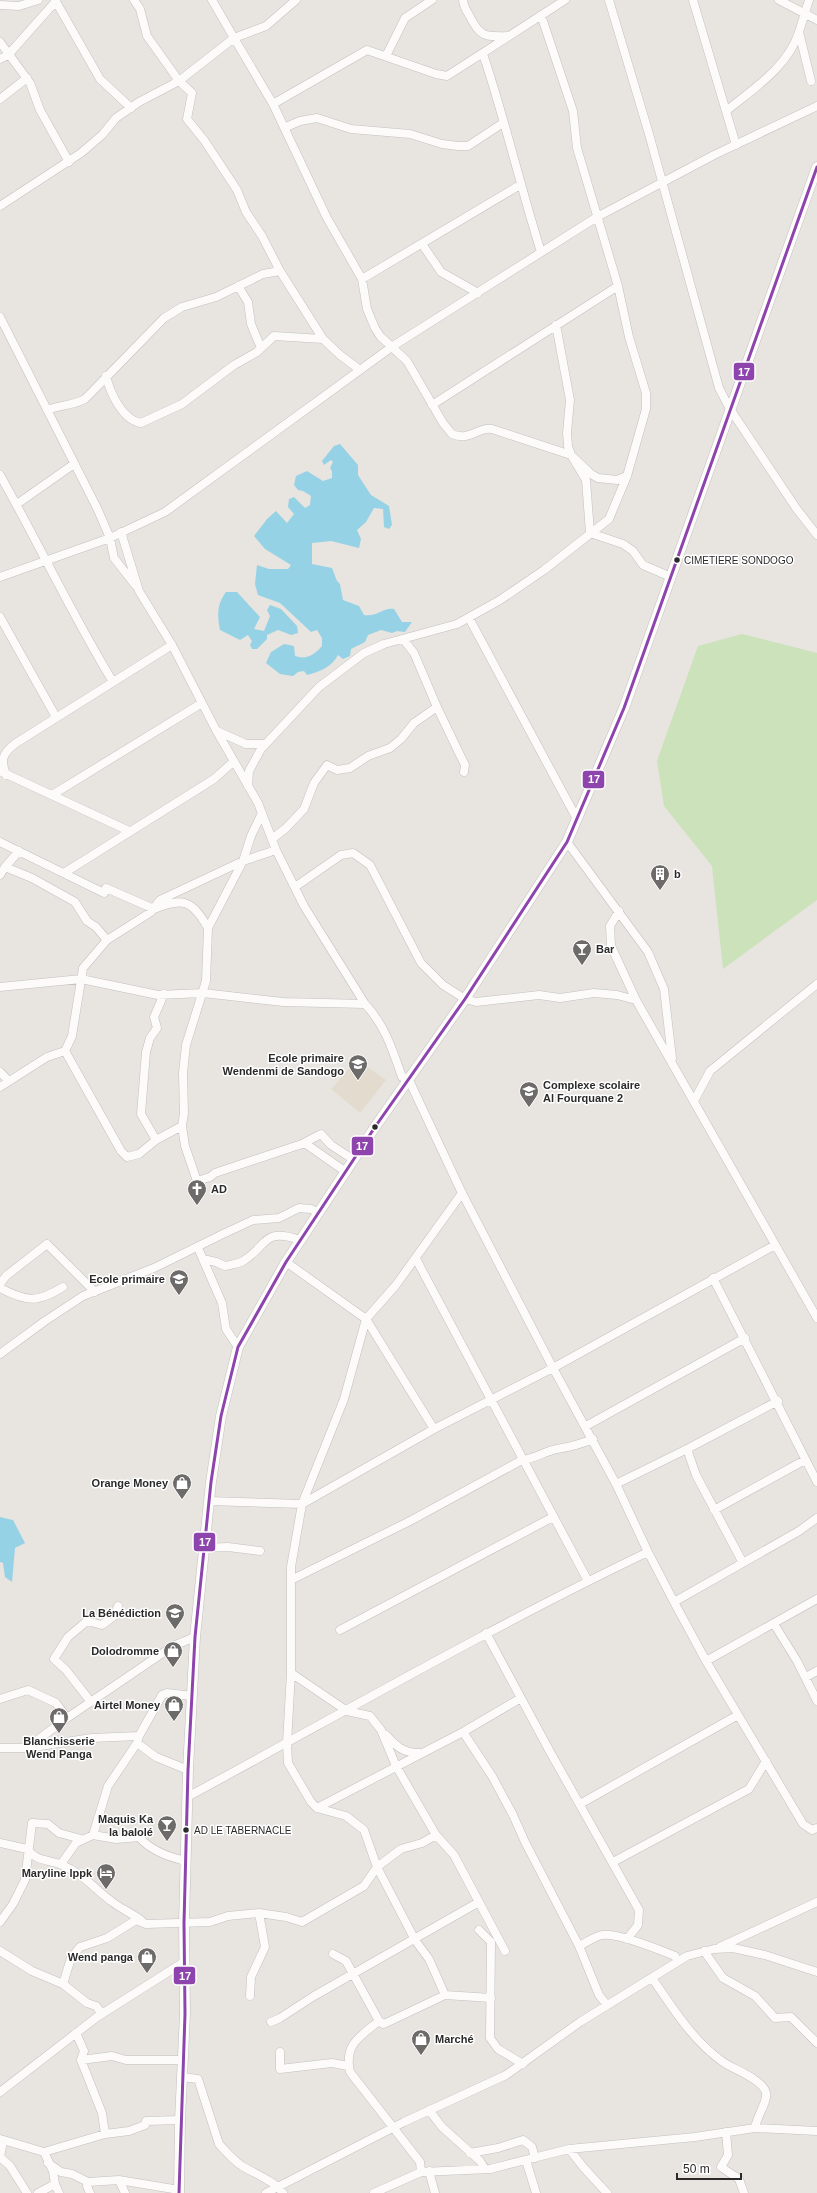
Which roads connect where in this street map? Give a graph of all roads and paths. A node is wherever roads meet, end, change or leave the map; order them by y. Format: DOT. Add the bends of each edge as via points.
graph roads {
  1 [pos="38,0"];
  2 [pos="134,0"];
  3 [pos="212,0"];
  4 [pos="296,0"];
  5 [pos="432,0"];
  6 [pos="463,0"];
  7 [pos="565,0"];
  8 [pos="609,0"];
  9 [pos="693,0"];
  10 [pos="779,0"];
  11 [pos="809,0"];
  12 [pos="56,1"];
  13 [pos="0,6"];
  14 [pos="804,12"];
  15 [pos="541,15"];
  16 [pos="817,20"];
  17 [pos="799,32"];
  18 [pos="510,36"];
  19 [pos="234,38"];
  20 [pos="0,42"];
  21 [pos="484,54"];
  22 [pos="8,55"];
  23 [pos="386,56"];
  24 [pos="0,59"];
  25 [pos="27,78"];
  26 [pos="179,81"];
  27 [pos="811,81"];
  28 [pos="0,99"];
  29 [pos="273,104"];
  30 [pos="817,106"];
  31 [pos="131,108"];
  32 [pos="726,111"];
  33 [pos="503,123"];
  34 [pos="286,127"];
  35 [pos="736,145"];
  36 [pos="69,162"];
  37 [pos="817,167"];
  38 [pos="661,182"];
  39 [pos="520,185"];
  40 [pos="0,206"];
  41 [pos="597,217"];
  42 [pos="422,244"];
  43 [pos="541,252"];
  44 [pos="280,271"];
  45 [pos="362,279"];
  46 [pos="238,286"];
  47 [pos="618,286"];
  48 [pos="478,293"];
  49 [pos="0,317"];
  50 [pos="556,325"];
  51 [pos="323,339"];
  52 [pos="393,346"];
  53 [pos="261,348"];
  54 [pos="360,370"];
  55 [pos="106,376"];
  56 [pos="432,405"];
  57 [pos="730,409"];
  58 [pos="47,410"];
  59 [pos="571,456"];
  60 [pos="74,464"];
  61 [pos="0,475"];
  62 [pos="627,476"];
  63 [pos="16,504"];
  64 [pos="121,532"];
  65 [pos="590,533"];
  66 [pos="817,535"];
  67 [pos="110,538"];
  68 [pos="47,560"];
  69 [pos="0,576"];
  70 [pos="671,577"];
  71 [pos="139,590"];
  72 [pos="0,618"];
  73 [pos="469,618"];
  74 [pos="403,639"];
  75 [pos="172,645"];
  76 [pos="113,682"];
  77 [pos="202,703"];
  78 [pos="437,707"];
  79 [pos="56,717"];
  80 [pos="216,730"];
  81 [pos="265,744"];
  82 [pos="233,762"];
  83 [pos="464,772"];
  84 [pos="3,773"];
  85 [pos="248,786"];
  86 [pos="52,795"];
  87 [pos="262,813"];
  88 [pos="577,819"];
  89 [pos="129,831"];
  90 [pos="272,839"];
  91 [pos="0,842"];
  92 [pos="567,842"];
  93 [pos="276,850"];
  94 [pos="19,851"];
  95 [pos="243,861"];
  96 [pos="5,867"];
  97 [pos="64,873"];
  98 [pos="0,875"];
  99 [pos="295,887"];
  100 [pos="154,909"];
  101 [pos="619,911"];
  102 [pos="208,928"];
  103 [pos="107,940"];
  104 [pos="81,980"];
  105 [pos="817,984"];
  106 [pos="0,987"];
  107 [pos="203,993"];
  108 [pos="164,994"];
  109 [pos="465,999"];
  110 [pos="636,1000"];
  111 [pos="365,1004"];
  112 [pos="65,1051"];
  113 [pos="672,1062"];
  114 [pos="0,1072"];
  115 [pos="408,1078"];
  116 [pos="9,1081"];
  117 [pos="0,1088"];
  118 [pos="694,1101"];
  119 [pos="182,1126"];
  120 [pos="156,1140"];
  121 [pos="302,1144"];
  122 [pos="354,1160"];
  123 [pos="346,1172"];
  124 [pos="462,1193"];
  125 [pos="319,1213"];
  126 [pos="300,1240"];
  127 [pos="775,1244"];
  128 [pos="198,1248"];
  129 [pos="203,1259"];
  130 [pos="416,1259"];
  131 [pos="286,1262"];
  132 [pos="713,1278"];
  133 [pos="0,1284"];
  134 [pos="63,1286"];
  135 [pos="0,1288"];
  136 [pos="95,1292"];
  137 [pos="817,1318"];
  138 [pos="366,1319"];
  139 [pos="745,1338"];
  140 [pos="238,1347"];
  141 [pos="0,1354"];
  142 [pos="553,1368"];
  143 [pos="491,1401"];
  144 [pos="778,1401"];
  145 [pos="586,1426"];
  146 [pos="434,1429"];
  147 [pos="593,1440"];
  148 [pos="687,1449"];
  149 [pos="522,1460"];
  150 [pos="805,1460"];
  151 [pos="817,1482"];
  152 [pos="616,1484"];
  153 [pos="209,1501"];
  154 [pos="302,1504"];
  155 [pos="714,1510"];
  156 [pos="553,1517"];
  157 [pos="817,1518"];
  158 [pos="203,1548"];
  159 [pos="260,1551"];
  160 [pos="648,1552"];
  161 [pos="743,1563"];
  162 [pos="291,1580"];
  163 [pos="588,1581"];
  164 [pos="817,1599"];
  165 [pos="674,1602"];
  166 [pos="118,1606"];
  167 [pos="774,1624"];
  168 [pos="340,1630"];
  169 [pos="486,1633"];
  170 [pos="195,1637"];
  171 [pos="706,1661"];
  172 [pos="817,1671"];
  173 [pos="291,1672"];
  174 [pos="806,1677"];
  175 [pos="192,1696"];
  176 [pos="521,1698"];
  177 [pos="0,1699"];
  178 [pos="817,1701"];
  179 [pos="91,1702"];
  180 [pos="347,1711"];
  181 [pos="738,1715"];
  182 [pos="67,1718"];
  183 [pos="381,1730"];
  184 [pos="463,1732"];
  185 [pos="138,1739"];
  186 [pos="287,1743"];
  187 [pos="0,1748"];
  188 [pos="27,1748"];
  189 [pos="422,1753"];
  190 [pos="766,1761"];
  191 [pos="396,1766"];
  192 [pos="188,1770"];
  193 [pos="188,1796"];
  194 [pos="580,1804"];
  195 [pos="317,1808"];
  196 [pos="817,1828"];
  197 [pos="93,1835"];
  198 [pos="436,1835"];
  199 [pos="81,1839"];
  200 [pos="0,1843"];
  201 [pos="27,1849"];
  202 [pos="186,1861"];
  203 [pos="613,1862"];
  204 [pos="60,1864"];
  205 [pos="377,1868"];
  206 [pos="478,1902"];
  207 [pos="817,1902"];
  208 [pos="259,1913"];
  209 [pos="0,1922"];
  210 [pos="142,1922"];
  211 [pos="184,1923"];
  212 [pos="479,1930"];
  213 [pos="627,1939"];
  214 [pos="415,1940"];
  215 [pos="579,1946"];
  216 [pos="714,1949"];
  217 [pos="0,1951"];
  218 [pos="505,1951"];
  219 [pos="704,1951"];
  220 [pos="333,1954"];
  221 [pos="677,1960"];
  222 [pos="184,1962"];
  223 [pos="817,1972"];
  224 [pos="353,1975"];
  225 [pos="652,1978"];
  226 [pos="63,1984"];
  227 [pos="445,1995"];
  228 [pos="250,1996"];
  229 [pos="490,1998"];
  230 [pos="607,2005"];
  231 [pos="102,2014"];
  232 [pos="379,2021"];
  233 [pos="271,2022"];
  234 [pos="76,2033"];
  235 [pos="817,2043"];
  236 [pos="280,2052"];
  237 [pos="81,2060"];
  238 [pos="182,2060"];
  239 [pos="523,2064"];
  240 [pos="348,2066"];
  241 [pos="182,2077"];
  242 [pos="0,2092"];
  243 [pos="429,2110"];
  244 [pos="180,2120"];
  245 [pos="393,2128"];
  246 [pos="755,2128"];
  247 [pos="817,2131"];
  248 [pos="726,2132"];
  249 [pos="105,2134"];
  250 [pos="2,2140"];
  251 [pos="569,2149"];
  252 [pos="44,2152"];
  253 [pos="470,2153"];
  254 [pos="0,2157"];
  255 [pos="535,2158"];
  256 [pos="526,2160"];
  257 [pos="48,2163"];
  258 [pos="485,2169"];
  259 [pos="425,2172"];
  260 [pos="119,2180"];
  261 [pos="88,2182"];
  262 [pos="55,2184"];
  263 [pos="280,2190"];
  264 [pos="179,2191"];
  265 [pos="380,2192"];
  266 [pos="27,2193"];
  267 [pos="38,2193"];
  268 [pos="59,2193"];
  269 [pos="90,2193"];
  270 [pos="125,2193"];
  271 [pos="266,2193"];
  272 [pos="435,2193"];
  273 [pos="536,2193"];
  274 [pos="607,2193"];
  275 [pos="744,2193"];
  1 -- 13 [label="street" via="19,6"];
  2 -- 26 [label="street" via="140,9 147,36"];
  3 -- 19 [label="street"];
  4 -- 19 [label="street" via="266,26"];
  5 -- 23 [label="street" via="405,18"];
  6 -- 18 [label="street" via="475,28 483,35"];
  7 -- 15 [label="street"];
  8 -- 38 [label="street"];
  9 -- 32 [label="street"];
  10 -- 14 [label="street"];
  11 -- 14 [label="street"];
  12 -- 22 [label="street"];
  12 -- 31 [label="street" via="100,79"];
  14 -- 16 [label="street"];
  14 -- 17 [label="street"];
  15 -- 18 [label="street"];
  15 -- 41 [label="street" via="573,111 576,141"];
  17 -- 27 [label="street"];
  17 -- 32 [label="street" via="793,47 781,63"];
  18 -- 21 [label="street"];
  19 -- 26 [label="street"];
  19 -- 29 [label="street"];
  20 -- 22 [label="street"];
  21 -- 23 [label="street" via="447,76"];
  21 -- 33 [label="street"];
  22 -- 24 [label="street"];
  22 -- 25 [label="street"];
  23 -- 29 [label="street" via="372,51 362,52"];
  25 -- 28 [label="street"];
  25 -- 36 [label="street" via="44,120"];
  26 -- 31 [label="street"];
  26 -- 44 [label="street" via="192,93 188,119 237,190 246,212"];
  29 -- 34 [label="street"];
  30 -- 35 [label="street"];
  31 -- 36 [label="street" via="110,123 102,135"];
  32 -- 35 [label="street"];
  33 -- 34 [label="street" via="468,146 442,144 410,134 351,129 317,118"];
  33 -- 39 [label="street"];
  34 -- 45 [label="street" via="327,218"];
  35 -- 38 [label="street"];
  36 -- 40 [label="street"];
  37 -- 57 [label="street"];
  38 -- 41 [label="street"];
  38 -- 57 [label="street" via="719,388"];
  39 -- 42 [label="street"];
  39 -- 43 [label="street"];
  41 -- 43 [label="street"];
  41 -- 47 [label="street"];
  42 -- 45 [label="street"];
  42 -- 48 [label="street" via="441,272"];
  43 -- 48 [label="street"];
  44 -- 46 [label="street" via="263,274"];
  44 -- 51 [label="street"];
  45 -- 52 [label="street" via="367,309 375,328 380,336"];
  46 -- 53 [label="street" via="248,302 251,324"];
  46 -- 55 [label="street" via="216,297 182,307 164,318"];
  47 -- 50 [label="street"];
  47 -- 62 [label="street" via="646,401"];
  48 -- 52 [label="street"];
  49 -- 58 [label="street"];
  50 -- 56 [label="street"];
  50 -- 59 [label="street" via="569,396 567,433"];
  51 -- 53 [label="street" via="278,335 270,338"];
  51 -- 54 [label="street"];
  52 -- 54 [label="street"];
  52 -- 56 [label="street" via="407,361"];
  53 -- 55 [label="street" via="182,404 141,423 128,416 119,405 111,393"];
  54 -- 64 [label="street" via="165,512"];
  55 -- 58 [label="street" via="81,402"];
  56 -- 59 [label="street" via="445,426 455,435 470,436 489,428"];
  57 -- 66 [label="street"];
  57 -- 70 [label="street"];
  58 -- 60 [label="street"];
  59 -- 62 [label="street" via="598,478 617,480"];
  59 -- 65 [label="street" via="586,480"];
  60 -- 63 [label="street"];
  60 -- 67 [label="street"];
  61 -- 63 [label="street"];
  62 -- 65 [label="street" via="609,519"];
  63 -- 68 [label="street"];
  64 -- 67 [label="street"];
  64 -- 71 [label="street"];
  65 -- 70 [label="street" via="622,544 633,551 644,565"];
  65 -- 73 [label="street" via="544,570"];
  67 -- 68 [label="street"];
  67 -- 71 [label="street" via="114,558"];
  68 -- 69 [label="street"];
  68 -- 76 [label="street" via="79,626"];
  70 -- 88 [label="street" via="624,708"];
  71 -- 75 [label="street"];
  72 -- 79 [label="street"];
  73 -- 74 [label="street" via="457,624"];
  73 -- 88 [label="street"];
  74 -- 78 [label="street" via="414,653"];
  74 -- 81 [label="street" via="374,648 349,663 319,687"];
  75 -- 76 [label="street"];
  75 -- 77 [label="street"];
  76 -- 79 [label="street"];
  77 -- 80 [label="street"];
  77 -- 86 [label="street"];
  78 -- 83 [label="street" via="465,765"];
  78 -- 90 [label="street" via="414,723 390,748 368,756 350,768 337,770 327,765 314,783 304,809"];
  79 -- 84 [label="street" via="3,754"];
  80 -- 81 [label="street" via="246,744"];
  80 -- 82 [label="street"];
  81 -- 85 [label="street" via="249,771"];
  82 -- 85 [label="street"];
  82 -- 89 [label="street" via="214,779"];
  84 -- 86 [label="street"];
  85 -- 87 [label="street"];
  86 -- 89 [label="street"];
  87 -- 90 [label="street"];
  87 -- 95 [label="street"];
  88 -- 92 [label="street"];
  89 -- 97 [label="street"];
  90 -- 93 [label="street"];
  91 -- 94 [label="street"];
  92 -- 101 [label="street"];
  92 -- 109 [label="street"];
  93 -- 95 [label="street"];
  93 -- 99 [label="street"];
  94 -- 96 [label="street"];
  94 -- 97 [label="street"];
  95 -- 100 [label="street" via="160,900"];
  95 -- 102 [label="street"];
  96 -- 98 [label="street"];
  96 -- 103 [label="street" via="32,878 75,902 87,921"];
  97 -- 100 [label="street" via="104,893 106,888"];
  99 -- 109 [label="street" via="341,855 353,853 370,865 421,963 443,985"];
  99 -- 111 [label="street" via="304,906"];
  100 -- 102 [label="street" via="182,901 199,912"];
  100 -- 103 [label="street"];
  101 -- 110 [label="street" via="610,926 611,946"];
  101 -- 113 [label="street" via="648,952 664,989"];
  102 -- 107 [label="street" via="207,968"];
  103 -- 104 [label="street" via="83,968"];
  104 -- 106 [label="street"];
  104 -- 108 [label="street" via="158,996"];
  104 -- 112 [label="street" via="72,1036"];
  105 -- 118 [label="street" via="710,1071"];
  107 -- 108 [label="street"];
  107 -- 111 [label="street" via="283,1002"];
  107 -- 119 [label="street" via="186,1045"];
  108 -- 120 [label="street" via="154,1017 157,1028 150,1038 146,1052 141,1103 141,1114"];
  109 -- 110 [label="street" via="476,1002 539,995 560,998 594,992"];
  109 -- 115 [label="street"];
  110 -- 113 [label="street"];
  111 -- 115 [label="street" via="386,1033 402,1077"];
  112 -- 116 [label="street" via="47,1057"];
  112 -- 120 [label="street" via="121,1152 127,1157 139,1154"];
  113 -- 118 [label="street"];
  114 -- 116 [label="street"];
  115 -- 122 [label="street"];
  115 -- 124 [label="street"];
  116 -- 117 [label="street"];
  118 -- 127 [label="street"];
  119 -- 120 [label="street"];
  119 -- 121 [label="street" via="185,1146 197,1181 253,1159"];
  121 -- 122 [label="street" via="321,1134 331,1145"];
  121 -- 123 [label="street" via="306,1144"];
  122 -- 123 [label="street"];
  123 -- 125 [label="street"];
  124 -- 130 [label="street"];
  124 -- 142 [label="street"];
  125 -- 126 [label="street"];
  125 -- 128 [label="street" via="299,1208 279,1218 253,1220"];
  126 -- 129 [label="street" via="286,1235 268,1238 243,1262 225,1266"];
  126 -- 131 [label="street"];
  127 -- 132 [label="street"];
  127 -- 137 [label="street"];
  128 -- 129 [label="street"];
  128 -- 136 [label="street"];
  129 -- 140 [label="street" via="222,1303 226,1329"];
  130 -- 138 [label="street"];
  130 -- 143 [label="street"];
  131 -- 138 [label="street"];
  131 -- 140 [label="street"];
  132 -- 139 [label="street"];
  132 -- 142 [label="street"];
  133 -- 136 [label="street" via="6,1276 47,1244"];
  134 -- 135 [label="street" via="49,1296 30,1299 20,1299"];
  136 -- 141 [label="street" via="83,1296"];
  138 -- 146 [label="street"];
  138 -- 154 [label="street" via="344,1399"];
  139 -- 144 [label="street"];
  139 -- 145 [label="street"];
  140 -- 153 [label="street" via="219,1429"];
  142 -- 143 [label="street"];
  142 -- 145 [label="street"];
  143 -- 146 [label="street"];
  143 -- 149 [label="street"];
  144 -- 148 [label="street"];
  144 -- 150 [label="street"];
  145 -- 147 [label="street"];
  146 -- 154 [label="street"];
  147 -- 149 [label="street" via="557,1449 530,1460"];
  147 -- 152 [label="street"];
  148 -- 152 [label="street"];
  148 -- 155 [label="street" via="696,1475"];
  149 -- 156 [label="street"];
  149 -- 162 [label="street" via="410,1521"];
  150 -- 151 [label="street"];
  150 -- 155 [label="street"];
  152 -- 160 [label="street"];
  153 -- 154 [label="street"];
  153 -- 158 [label="street"];
  154 -- 162 [label="street"];
  155 -- 161 [label="street"];
  156 -- 163 [label="street"];
  156 -- 168 [label="street"];
  157 -- 161 [label="street"];
  158 -- 159 [label="street" via="228,1547"];
  158 -- 170 [label="street"];
  160 -- 163 [label="street"];
  160 -- 165 [label="street"];
  161 -- 165 [label="street"];
  162 -- 173 [label="street"];
  163 -- 169 [label="street"];
  164 -- 167 [label="street"];
  165 -- 171 [label="street"];
  166 -- 179 [label="street" via="114,1616 102,1625 87,1621 68,1637 54,1659"];
  167 -- 171 [label="street"];
  167 -- 174 [label="street"];
  169 -- 176 [label="street"];
  169 -- 180 [label="street"];
  170 -- 175 [label="street"];
  170 -- 179 [label="street" via="172,1646"];
  171 -- 181 [label="street"];
  172 -- 174 [label="street"];
  173 -- 180 [label="street"];
  173 -- 186 [label="street"];
  174 -- 178 [label="street"];
  175 -- 185 [label="street" via="162,1695"];
  175 -- 192 [label="street"];
  176 -- 184 [label="street"];
  176 -- 194 [label="street"];
  177 -- 182 [label="street" via="28,1690 56,1703"];
  179 -- 182 [label="street"];
  180 -- 183 [label="street" via="370,1716"];
  180 -- 186 [label="street"];
  181 -- 190 [label="street"];
  181 -- 194 [label="street"];
  182 -- 188 [label="street"];
  183 -- 189 [label="street" via="398,1748 411,1753"];
  183 -- 191 [label="street"];
  184 -- 189 [label="street"];
  184 -- 215 [label="street" via="499,1789"];
  185 -- 188 [label="street" via="92,1738"];
  185 -- 192 [label="street" via="156,1757"];
  185 -- 197 [label="street" via="108,1786"];
  186 -- 193 [label="street"];
  186 -- 195 [label="street" via="288,1763"];
  187 -- 188 [label="street"];
  189 -- 191 [label="street"];
  190 -- 196 [label="street" via="803,1824 812,1830"];
  190 -- 203 [label="street" via="749,1789"];
  191 -- 195 [label="street"];
  191 -- 198 [label="street"];
  192 -- 193 [label="street"];
  193 -- 202 [label="street"];
  194 -- 203 [label="street"];
  195 -- 205 [label="street" via="346,1816 364,1830"];
  197 -- 199 [label="street"];
  197 -- 202 [label="street" via="116,1839 139,1837 148,1847 169,1857"];
  198 -- 205 [label="street" via="422,1843 401,1849"];
  198 -- 206 [label="street" via="454,1855"];
  199 -- 201 [label="street" via="60,1833 48,1824 32,1823"];
  199 -- 204 [label="street"];
  200 -- 201 [label="street"];
  201 -- 204 [label="street" via="34,1857"];
  201 -- 209 [label="street" via="28,1866 25,1880"];
  202 -- 211 [label="street"];
  203 -- 213 [label="street" via="639,1910 638,1925"];
  204 -- 210 [label="street" via="84,1878 108,1899"];
  205 -- 208 [label="street" via="364,1886 302,1922"];
  205 -- 214 [label="street"];
  206 -- 214 [label="street"];
  206 -- 218 [label="street"];
  207 -- 216 [label="street"];
  208 -- 211 [label="street" via="228,1916 210,1922"];
  208 -- 228 [label="street" via="265,1947 251,1977"];
  210 -- 211 [label="street"];
  210 -- 226 [label="street" via="136,1920 100,1941 80,1947 71,1958"];
  211 -- 222 [label="street"];
  212 -- 229 [label="street" via="491,1942"];
  213 -- 215 [label="street" via="602,1935"];
  213 -- 221 [label="street" via="675,1956"];
  214 -- 224 [label="street"];
  214 -- 227 [label="street" via="429,1959"];
  215 -- 230 [label="street" via="600,1995"];
  216 -- 219 [label="street"];
  216 -- 223 [label="street" via="750,1951"];
  217 -- 226 [label="street" via="32,1971"];
  219 -- 221 [label="street"];
  219 -- 235 [label="street" via="723,1978 755,1996 775,2018 791,2016"];
  220 -- 224 [label="street" via="346,1961"];
  221 -- 225 [label="street"];
  222 -- 231 [label="street"];
  222 -- 238 [label="street" via="185,2014"];
  224 -- 232 [label="street"];
  224 -- 233 [label="street"];
  225 -- 230 [label="street"];
  225 -- 246 [label="street" via="700,2044 721,2061 763,2087 766,2097"];
  226 -- 231 [label="street" via="87,2003 96,2006"];
  227 -- 229 [label="street"];
  227 -- 232 [label="street" via="386,2023"];
  229 -- 239 [label="street" via="489,2030 493,2044"];
  230 -- 239 [label="street"];
  231 -- 234 [label="street"];
  232 -- 240 [label="street" via="349,2049"];
  234 -- 237 [label="street" via="84,2051"];
  234 -- 242 [label="street"];
  236 -- 240 [label="street" via="280,2069 332,2064"];
  237 -- 238 [label="street" via="112,2056 126,2060"];
  237 -- 249 [label="street" via="102,2113"];
  238 -- 241 [label="street"];
  239 -- 243 [label="street" via="506,2075"];
  240 -- 245 [label="street" via="362,2090"];
  241 -- 244 [label="street"];
  241 -- 263 [label="street" via="198,2079 219,2144 225,2152 240,2165"];
  243 -- 245 [label="street"];
  243 -- 253 [label="street" via="442,2127"];
  244 -- 249 [label="street" via="146,2121 145,2125 129,2131"];
  244 -- 264 [label="street"];
  245 -- 259 [label="street"];
  245 -- 263 [label="street"];
  246 -- 247 [label="street"];
  246 -- 248 [label="street"];
  248 -- 251 [label="street"];
  248 -- 275 [label="street" via="728,2156 721,2167 739,2179"];
  249 -- 252 [label="street"];
  250 -- 252 [label="street"];
  250 -- 254 [label="street"];
  251 -- 255 [label="street"];
  251 -- 274 [label="street"];
  252 -- 257 [label="street"];
  253 -- 255 [label="street" via="523,2140 532,2147"];
  253 -- 258 [label="street" via="480,2160"];
  254 -- 266 [label="street" via="10,2166"];
  255 -- 256 [label="street"];
  256 -- 258 [label="street"];
  256 -- 273 [label="street"];
  257 -- 261 [label="street" via="61,2172"];
  257 -- 262 [label="street" via="53,2171"];
  258 -- 259 [label="street"];
  259 -- 265 [label="street"];
  259 -- 272 [label="street"];
  260 -- 261 [label="street"];
  260 -- 264 [label="street"];
  260 -- 270 [label="street"];
  261 -- 269 [label="street"];
  262 -- 267 [label="street"];
  262 -- 268 [label="street"];
  263 -- 271 [label="street"];
}
